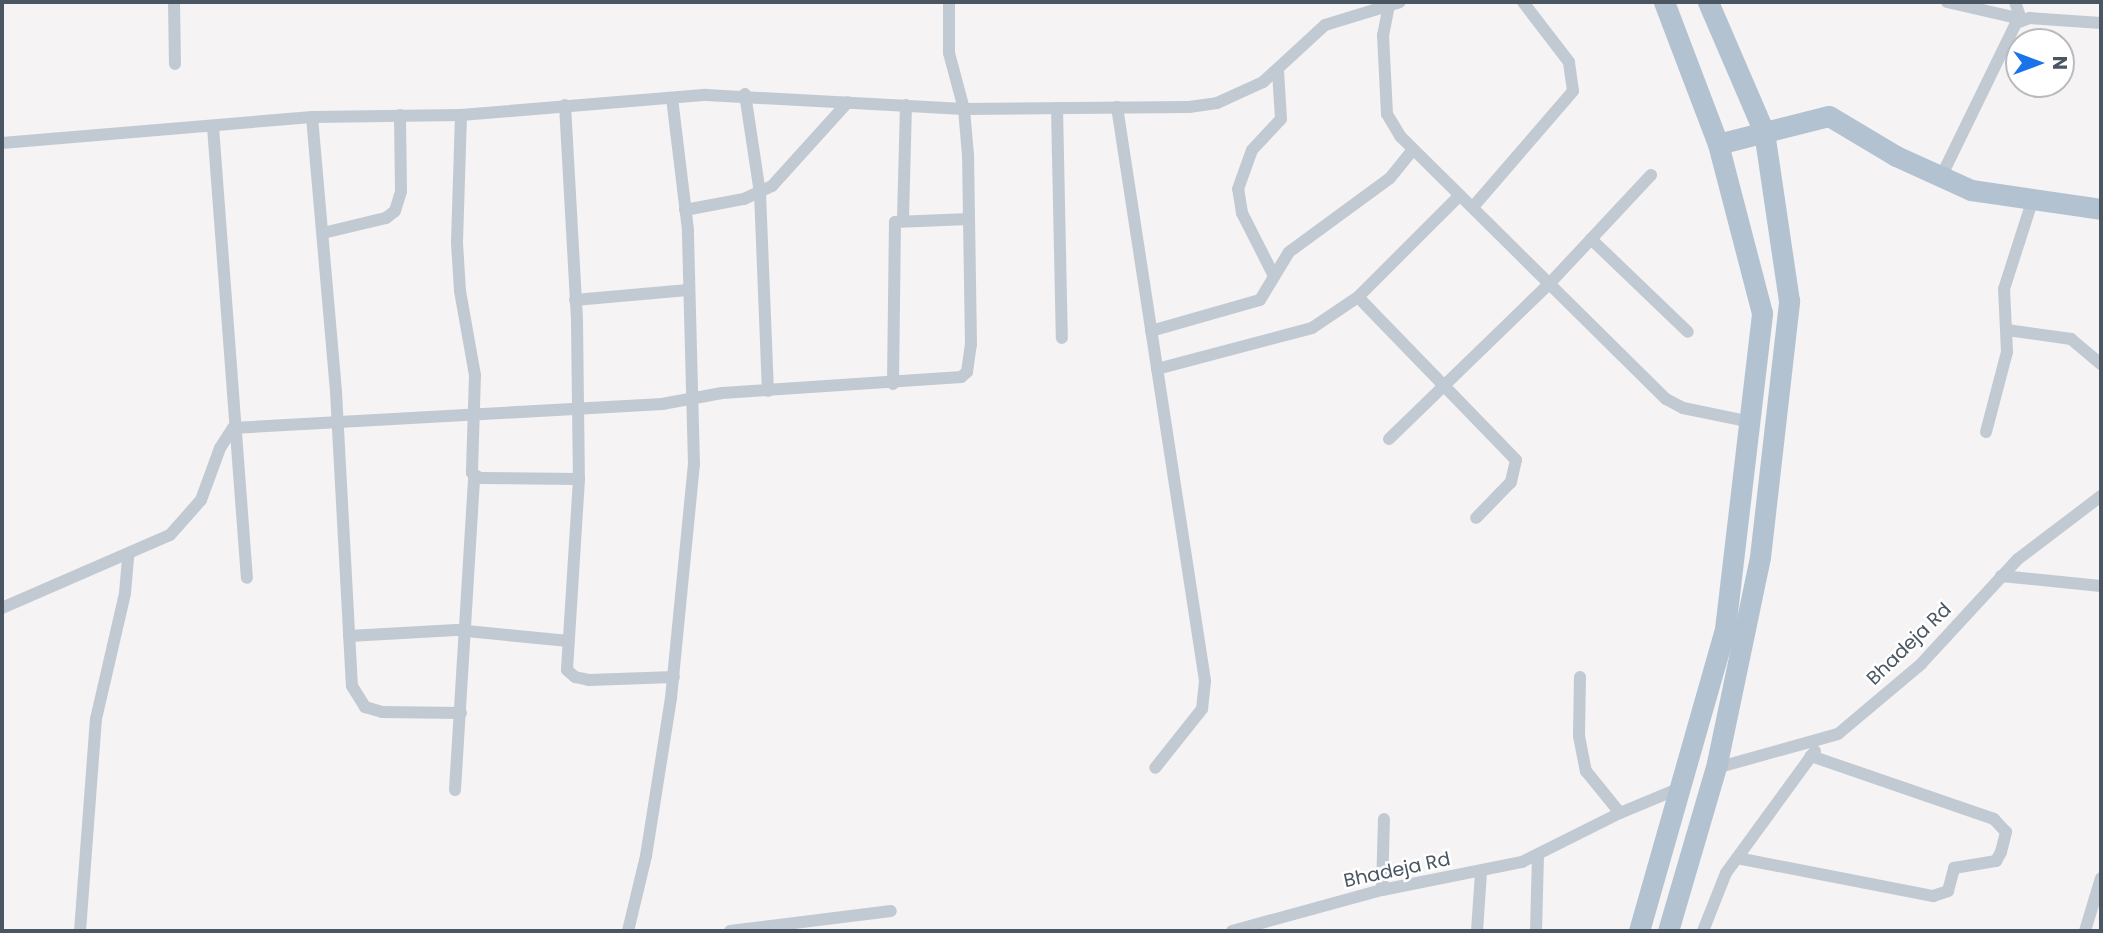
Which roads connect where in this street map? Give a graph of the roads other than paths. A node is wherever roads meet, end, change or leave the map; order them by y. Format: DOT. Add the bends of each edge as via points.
graph roads {
  1 [pos="174,2"];
  2 [pos="948,2"];
  3 [pos="1523,2"];
  4 [pos="1664,2"];
  5 [pos="1708,2"];
  6 [pos="1947,2"];
  7 [pos="2015,2"];
  8 [pos="1395,3"];
  9 [pos="2021,19"];
  10 [pos="2101,23"];
  11 [pos="175,64"];
  12 [pos="1278,71"];
  13 [pos="745,94"];
  14 [pos="672,98"];
  15 [pos="848,102"];
  16 [pos="565,105"];
  17 [pos="906,105"];
  18 [pos="1057,107"];
  19 [pos="1117,107"];
  20 [pos="964,109"];
  21 [pos="461,115"];
  22 [pos="400,116"];
  23 [pos="312,117"];
  24 [pos="213,127"];
  25 [pos="1763,132"];
  26 [pos="2,143"];
  27 [pos="1718,144"];
  28 [pos="1413,149"];
  29 [pos="1651,175"];
  30 [pos="1940,179"];
  31 [pos="760,192"];
  32 [pos="1460,195"];
  33 [pos="2032,202"];
  34 [pos="1473,207"];
  35 [pos="2101,209"];
  36 [pos="685,210"];
  37 [pos="903,219"];
  38 [pos="968,219"];
  39 [pos="323,233"];
  40 [pos="1591,239"];
  41 [pos="1274,276"];
  42 [pos="1550,283"];
  43 [pos="688,290"];
  44 [pos="1358,298"];
  45 [pos="575,300"];
  46 [pos="2007,330"];
  47 [pos="1151,331"];
  48 [pos="1688,332"];
  49 [pos="1062,338"];
  50 [pos="2101,364"];
  51 [pos="1157,369"];
  52 [pos="893,384"];
  53 [pos="1444,385"];
  54 [pos="768,391"];
  55 [pos="694,397"];
  56 [pos="578,407"];
  57 [pos="471,412"];
  58 [pos="338,420"];
  59 [pos="1751,422"];
  60 [pos="233,428"];
  61 [pos="1986,432"];
  62 [pos="1389,439"];
  63 [pos="474,476"];
  64 [pos="579,479"];
  65 [pos="2101,496"];
  66 [pos="1476,518"];
  67 [pos="128,556"];
  68 [pos="2001,576"];
  69 [pos="247,578"];
  70 [pos="2101,586"];
  71 [pos="2,607"];
  72 [pos="468,631"];
  73 [pos="349,636"];
  74 [pos="568,641"];
  75 [pos="674,677"];
  76 [pos="1580,677"];
  77 [pos="461,713"];
  78 [pos="1822,742"];
  79 [pos="1811,756"];
  80 [pos="1155,768"];
  81 [pos="1716,768"];
  82 [pos="1681,788"];
  83 [pos="455,790"];
  84 [pos="1620,813"];
  85 [pos="1384,820"];
  86 [pos="1538,856"];
  87 [pos="1737,858"];
  88 [pos="1481,872"];
  89 [pos="2101,878"];
  90 [pos="1382,890"];
  91 [pos="891,911"];
  92 [pos="80,931"];
  93 [pos="631,931"];
  94 [pos="730,931"];
  95 [pos="1232,931"];
  96 [pos="1477,931"];
  97 [pos="1536,931"];
  98 [pos="1639,931"];
  99 [pos="1668,931"];
  100 [pos="1703,931"];
  101 [pos="2085,931"];
  1 -- 11 [label="street"];
  2 -- 20 [label="street" via="949,53"];
  3 -- 34 [label="street" via="1573,69 1573,91"];
  4 -- 27 [label="main road"];
  5 -- 25 [label="main road"];
  6 -- 9 [label="street"];
  7 -- 9 [label="street"];
  8 -- 12 [label="street" via="1325,26"];
  8 -- 28 [label="street" via="1383,35 1387,114"];
  9 -- 10 [label="street"];
  9 -- 30 [label="street" via="2012,27"];
  12 -- 19 [label="street" via="1217,103"];
  12 -- 41 [label="street" via="1284,108 1281,119 1252,150 1238,189 1242,213"];
  13 -- 14 [label="street"];
  13 -- 15 [label="street"];
  13 -- 31 [label="street"];
  14 -- 16 [label="street"];
  14 -- 36 [label="street"];
  15 -- 17 [label="street"];
  15 -- 31 [label="street" via="778,179"];
  16 -- 21 [label="street"];
  16 -- 45 [label="street"];
  17 -- 20 [label="street"];
  17 -- 37 [label="street"];
  18 -- 19 [label="street"];
  18 -- 20 [label="street"];
  18 -- 49 [label="street"];
  19 -- 47 [label="street"];
  20 -- 38 [label="street"];
  21 -- 22 [label="street"];
  21 -- 57 [label="street" via="457,243 460,291 475,375"];
  22 -- 23 [label="street"];
  22 -- 39 [label="street" via="399,205 386,218"];
  23 -- 24 [label="street"];
  23 -- 39 [label="street"];
  24 -- 26 [label="street"];
  24 -- 60 [label="street"];
  25 -- 27 [label="main road"];
  25 -- 30 [label="main road" via="1829,116"];
  25 -- 81 [label="main road" via="1789,301 1760,557"];
  27 -- 59 [label="main road" via="1762,313"];
  28 -- 32 [label="street"];
  28 -- 41 [label="street" via="1390,178 1289,252"];
  29 -- 40 [label="street"];
  30 -- 33 [label="main road"];
  31 -- 36 [label="street"];
  31 -- 54 [label="street"];
  32 -- 34 [label="street"];
  32 -- 44 [label="street"];
  33 -- 35 [label="main road"];
  33 -- 46 [label="street" via="2004,289"];
  34 -- 42 [label="street"];
  36 -- 43 [label="street"];
  37 -- 38 [label="street"];
  37 -- 52 [label="street" via="895,222 893,231"];
  38 -- 52 [label="street" via="967,372 949,380"];
  39 -- 58 [label="street"];
  40 -- 42 [label="street"];
  40 -- 48 [label="street"];
  41 -- 47 [label="street" via="1260,300"];
  42 -- 53 [label="street"];
  42 -- 59 [label="street" via="1677,406"];
  43 -- 45 [label="street"];
  43 -- 55 [label="street"];
  44 -- 51 [label="street" via="1298,335"];
  44 -- 53 [label="street"];
  45 -- 56 [label="street"];
  46 -- 50 [label="street" via="2071,339"];
  46 -- 61 [label="street" via="2007,352"];
  47 -- 51 [label="street"];
  51 -- 80 [label="street" via="1206,691 1202,709"];
  52 -- 54 [label="street"];
  53 -- 62 [label="street"];
  53 -- 66 [label="street" via="1516,460 1511,482"];
  54 -- 55 [label="street"];
  55 -- 56 [label="street" via="662,404"];
  55 -- 75 [label="street" via="694,465"];
  56 -- 57 [label="street"];
  56 -- 64 [label="street"];
  57 -- 58 [label="street"];
  57 -- 63 [label="street"];
  58 -- 60 [label="street"];
  58 -- 73 [label="street"];
  59 -- 82 [label="main road" via="1725,629"];
  60 -- 67 [label="street" via="219,448 201,500 189,516 155,545"];
  60 -- 69 [label="street"];
  63 -- 64 [label="street"];
  63 -- 72 [label="street"];
  64 -- 74 [label="street"];
  65 -- 68 [label="street, Bhadeja Rd"];
  67 -- 71 [label="street"];
  67 -- 92 [label="street" via="125,593 96,719"];
  68 -- 70 [label="street"];
  68 -- 78 [label="street, Bhadeja Rd" via="1902,682"];
  72 -- 73 [label="street"];
  72 -- 74 [label="street"];
  72 -- 77 [label="street"];
  73 -- 77 [label="street" via="352,687 365,707 401,715"];
  74 -- 75 [label="street" via="568,670 575,677"];
  75 -- 93 [label="street" via="652,828"];
  76 -- 84 [label="street" via="1579,736 1586,771"];
  77 -- 83 [label="street"];
  78 -- 79 [label="street"];
  78 -- 81 [label="street, Bhadeja Rd" via="1761,753"];
  79 -- 87 [label="street"];
  79 -- 87 [label="street" via="1994,819 2006,832 1996,862 1954,868 1948,891 1933,896"];
  81 -- 99 [label="main road"];
  82 -- 84 [label="street, Bhadeja Rd"];
  82 -- 98 [label="main road"];
  84 -- 86 [label="street, Bhadeja Rd"];
  85 -- 90 [label="street"];
  86 -- 88 [label="street, Bhadeja Rd"];
  86 -- 97 [label="street"];
  87 -- 100 [label="street" via="1716,892"];
  88 -- 90 [label="street, Bhadeja Rd"];
  88 -- 96 [label="street"];
  89 -- 101 [label="street"];
  90 -- 95 [label="street, Bhadeja Rd"];
  91 -- 94 [label="street"];
}
